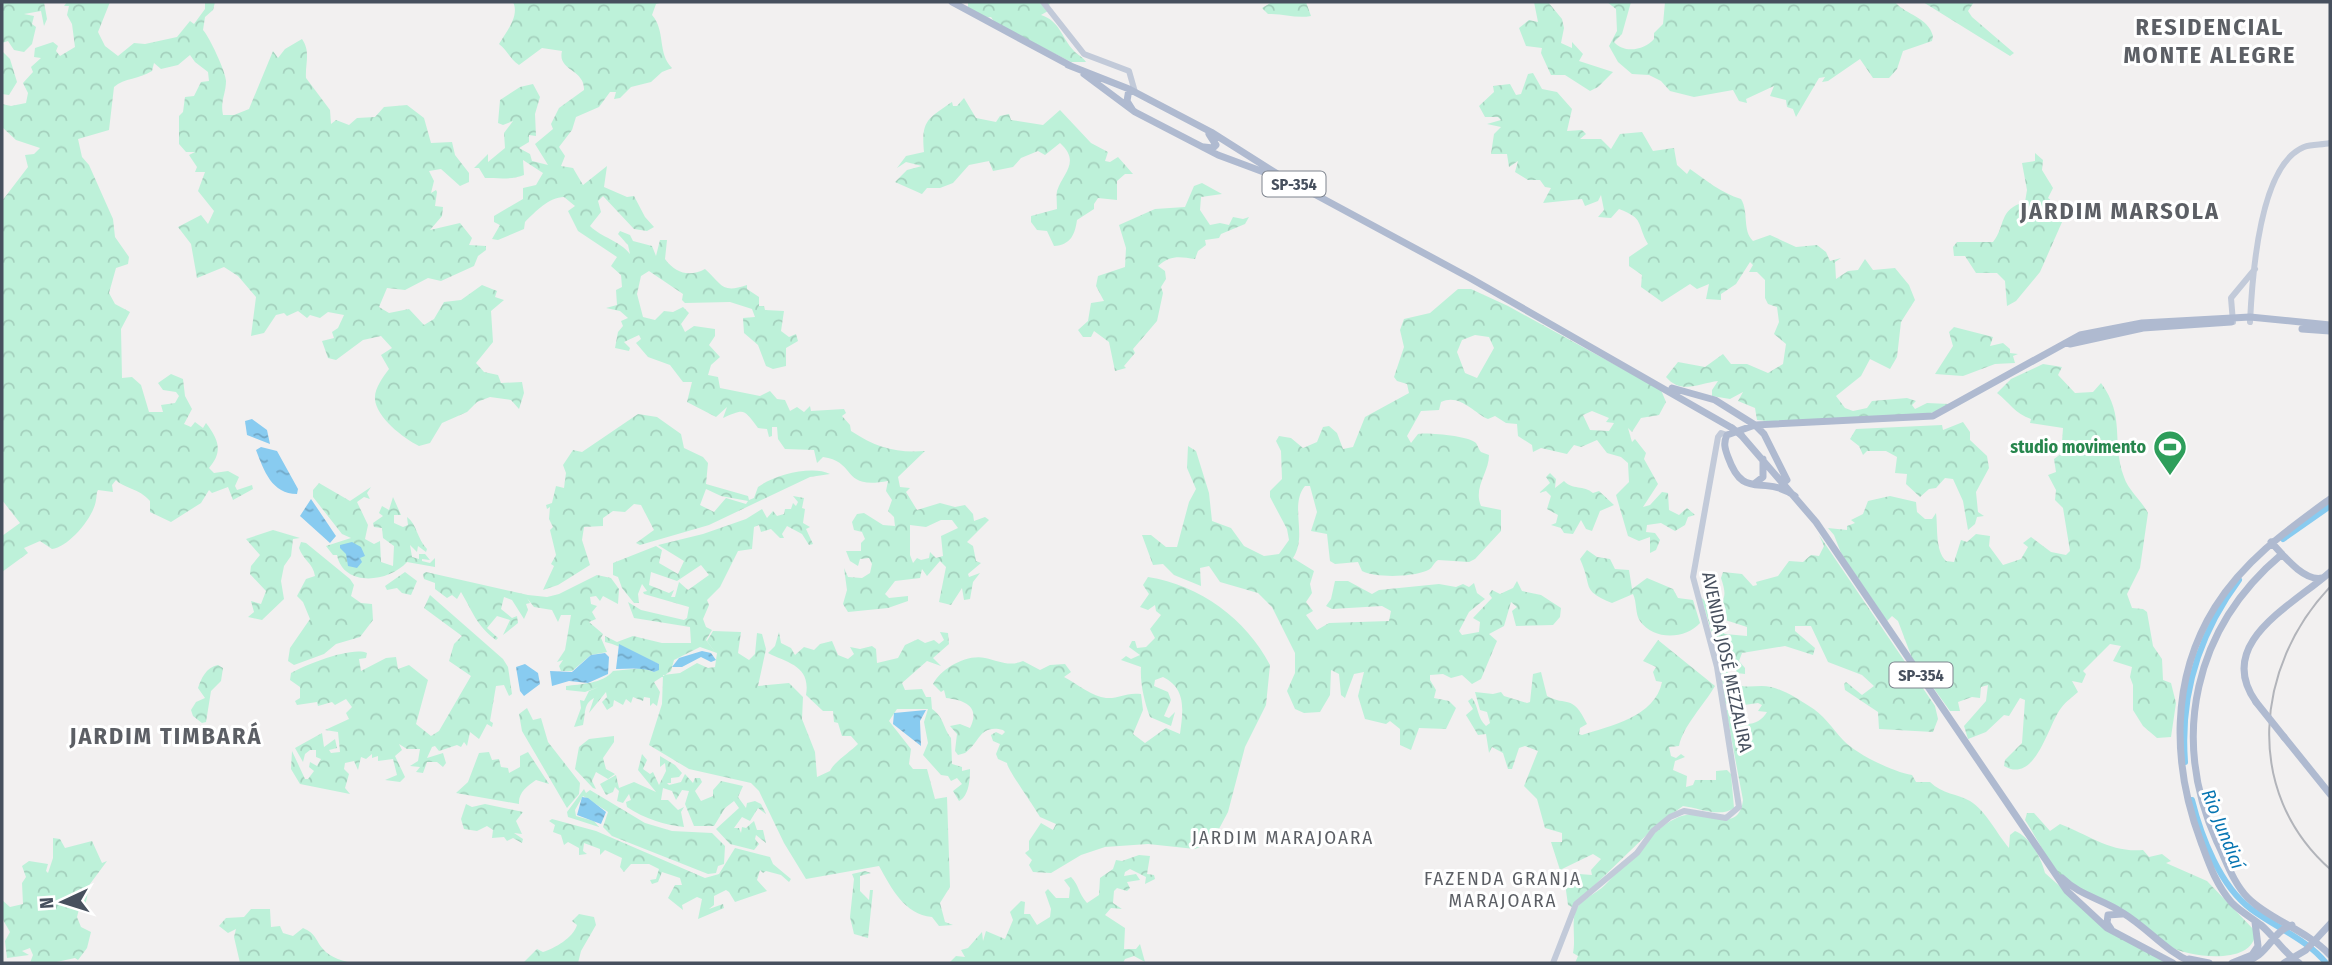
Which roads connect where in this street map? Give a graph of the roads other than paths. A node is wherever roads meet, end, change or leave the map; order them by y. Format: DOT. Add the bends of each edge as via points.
graph roads {
  1 [pos="952,2"];
  2 [pos="1042,2"];
  3 [pos="1068,65"];
  4 [pos="1132,86"];
  5 [pos="1135,112"];
  6 [pos="1200,127"];
  7 [pos="1197,144"];
  8 [pos="2328,144"];
  9 [pos="2256,268"];
  10 [pos="2255,281"];
  11 [pos="2244,282"];
  12 [pos="2233,320"];
  13 [pos="2250,320"];
  14 [pos="2330,325"];
  15 [pos="1557,328"];
  16 [pos="2330,331"];
  17 [pos="1661,385"];
  18 [pos="1736,415"];
  19 [pos="1755,425"];
  20 [pos="1780,425"];
  21 [pos="1735,432"];
  22 [pos="1770,446"];
  23 [pos="1761,456"];
  24 [pos="1753,484"];
  25 [pos="1795,496"];
  26 [pos="2330,499"];
  27 [pos="2271,543"];
  28 [pos="2281,553"];
  29 [pos="2327,575"];
  30 [pos="2307,576"];
  31 [pos="2309,591"];
  32 [pos="2315,775"];
  33 [pos="2330,788"];
  34 [pos="2330,794"];
  35 [pos="2043,856"];
  36 [pos="2126,915"];
  37 [pos="2255,922"];
  38 [pos="2330,924"];
  39 [pos="2289,927"];
  40 [pos="2116,934"];
  41 [pos="2276,938"];
  42 [pos="2159,944"];
  43 [pos="2330,955"];
  44 [pos="1553,963"];
  45 [pos="2173,963"];
  46 [pos="2193,963"];
  47 [pos="2209,963"];
  48 [pos="2232,963"];
  49 [pos="2240,963"];
  50 [pos="2284,963"];
  51 [pos="2298,963"];
  1 -- 3 [label="main road, SP-354"];
  2 -- 4 [label="main road" via="1080,51 1127,70"];
  3 -- 4 [label="main road, SP-354"];
  3 -- 5 [label="main road, SP-354"];
  4 -- 5 [label="main road" via="1126,101"];
  4 -- 6 [label="main road, SP-354"];
  5 -- 7 [label="main road, SP-354"];
  6 -- 7 [label="main road" via="1216,145"];
  6 -- 15 [label="main road, SP-354"];
  7 -- 15 [label="main road, SP-354" via="1262,170"];
  8 -- 9 [label="main road" via="2297,151 2276,176 2263,211"];
  9 -- 10 [label="main road"];
  9 -- 11 [label="main road"];
  10 -- 11 [label="main road"];
  10 -- 13 [label="main road"];
  11 -- 12 [label="main road" via="2231,298"];
  12 -- 13 [label="main road"];
  12 -- 20 [label="main road" via="2142,323 2080,335 1933,416"];
  13 -- 14 [label="main road"];
  13 -- 16 [label="main road"];
  15 -- 17 [label="main road, SP-354"];
  17 -- 18 [label="main road" via="1715,400"];
  17 -- 21 [label="main road, SP-354"];
  18 -- 19 [label="main road"];
  18 -- 21 [label="main road" via="1740,421"];
  19 -- 20 [label="main road"];
  19 -- 21 [label="main road"];
  19 -- 22 [label="main road"];
  20 -- 22 [label="main road" via="1769,432"];
  21 -- 23 [label="main road, SP-354"];
  21 -- 24 [label="main road" via="1725,450 1734,473 1745,484"];
  21 -- 44 [label="main road, AVENIDA JOSÉ MEZZALIRA" via="1718,437 1693,577 1717,667 1739,807 1727,818 1690,811 1663,822 1637,853 1576,904"];
  22 -- 25 [label="main road"];
  23 -- 24 [label="main road" via="1765,472 1760,482"];
  23 -- 25 [label="main road, SP-354"];
  24 -- 25 [label="main road" via="1777,485"];
  25 -- 35 [label="main road, SP-354"];
  26 -- 27 [label="main road"];
  27 -- 28 [label="main road"];
  27 -- 37 [label="main road" via="2234,580 2194,645 2178,738 2186,795 2210,869 2233,904"];
  28 -- 30 [label="main road"];
  28 -- 39 [label="main road" via="2227,615 2199,681 2192,739 2199,792 2238,885 2248,899"];
  29 -- 30 [label="main road" via="2315,580"];
  29 -- 31 [label="main road"];
  30 -- 31 [label="main road"];
  31 -- 32 [label="main road, bridge" via="2246,648 2244,677 2256,702"];
  32 -- 33 [label="main road"];
  32 -- 34 [label="main road"];
  35 -- 36 [label="main road, SP-354" via="2073,888"];
  35 -- 40 [label="main road, SP-354" via="2075,900"];
  36 -- 40 [label="main road" via="2107,917 2106,923"];
  36 -- 42 [label="main road, SP-354"];
  37 -- 41 [label="main road"];
  37 -- 48 [label="main road" via="2258,946 2252,955"];
  38 -- 50 [label="main road, bridge" via="2306,950"];
  39 -- 41 [label="main road"];
  39 -- 43 [label="main road" via="2307,934"];
  40 -- 45 [label="main road, SP-354"];
  41 -- 49 [label="main road" via="2255,959"];
  41 -- 51 [label="main road"];
  42 -- 46 [label="main road, SP-354"];
  42 -- 47 [label="main road"];
}
